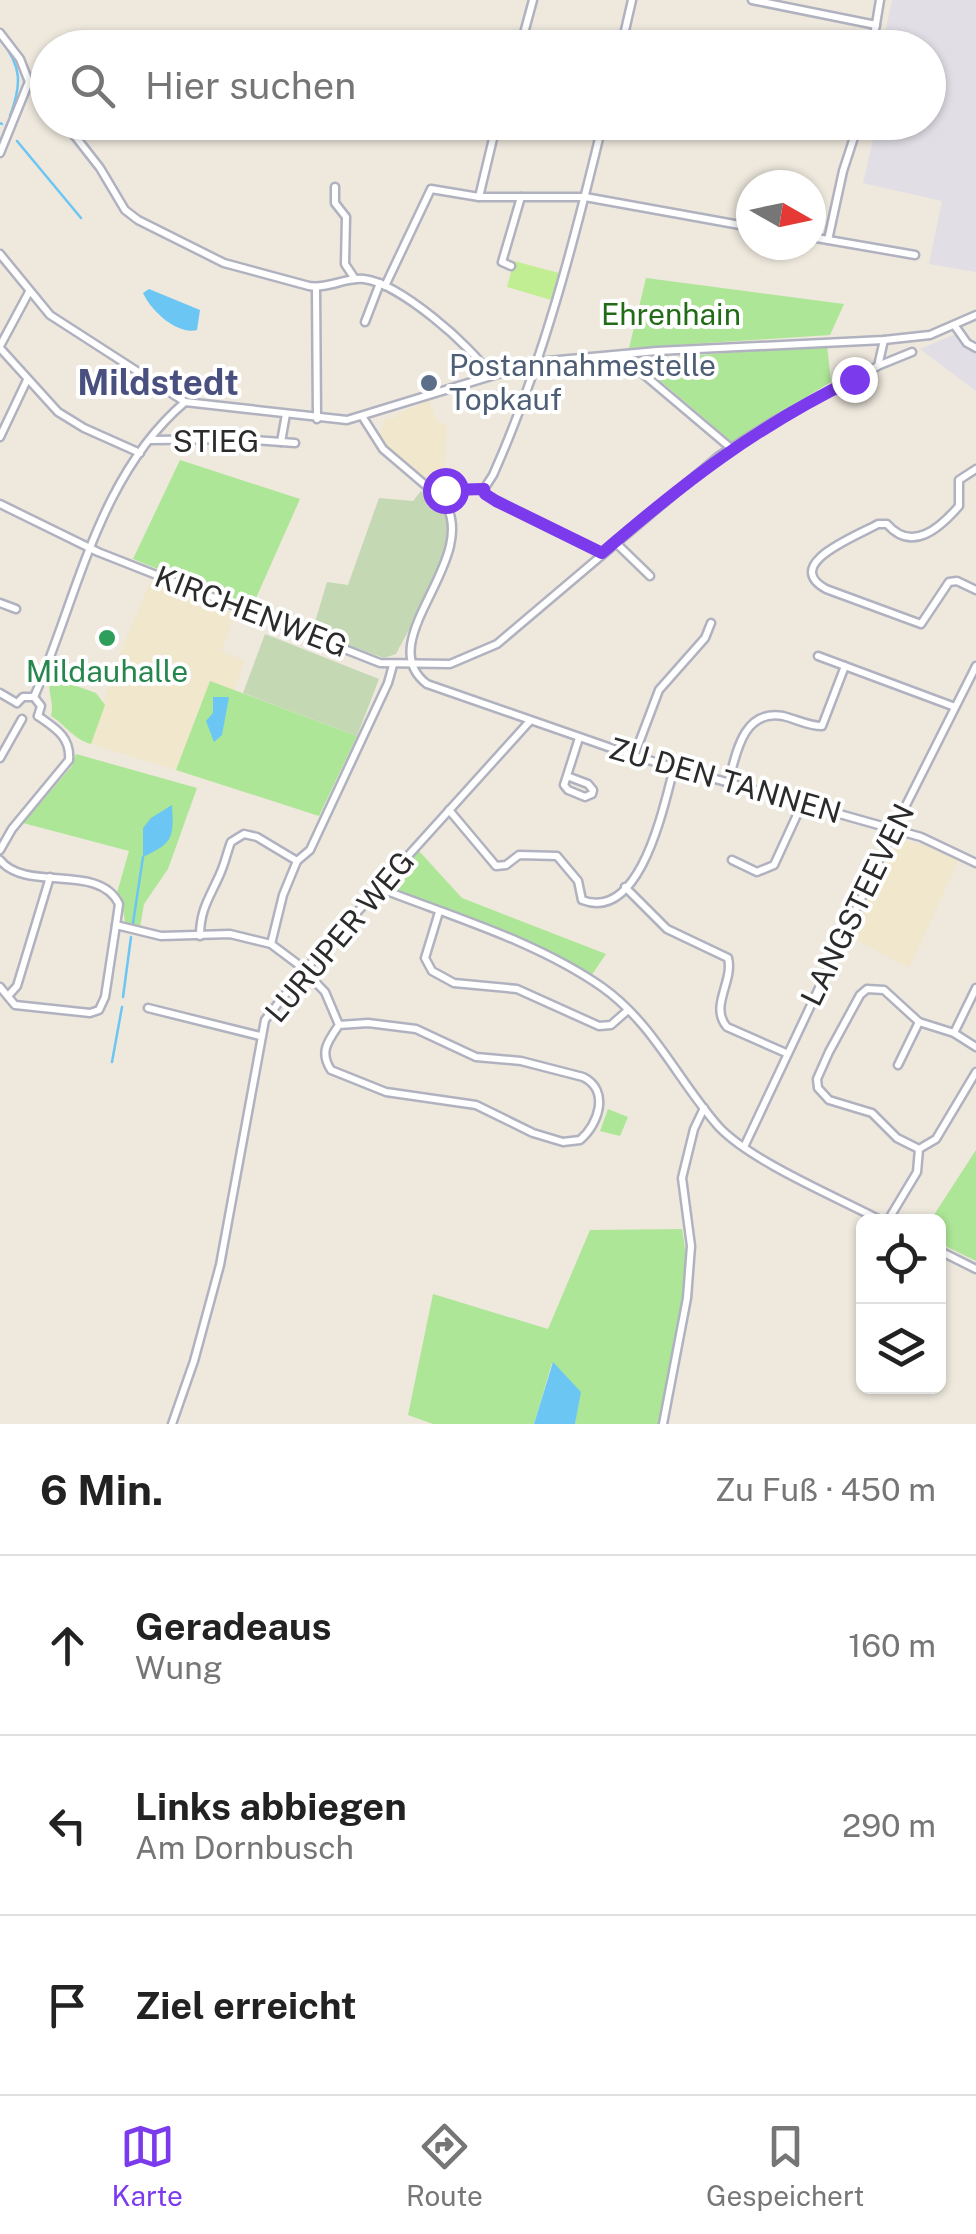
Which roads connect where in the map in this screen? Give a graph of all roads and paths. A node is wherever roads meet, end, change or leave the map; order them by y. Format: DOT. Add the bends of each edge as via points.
graph roads {
  1 [pos="533,0"];
  2 [pos="632,0"];
  3 [pos="752,0"];
  4 [pos="880,0"];
  5 [pos="876,25"];
  6 [pos="525,30"];
  7 [pos="625,30"];
  8 [pos="875,30"];
  9 [pos="0,32"];
  10 [pos="28,82"];
  11 [pos="78,140"];
  12 [pos="493,140"];
  13 [pos="599,140"];
  14 [pos="853,140"];
  15 [pos="0,153"];
  16 [pos="335,187"];
  17 [pos="522,197"];
  18 [pos="585,197"];
  19 [pos="479,198"];
  20 [pos="736,223"];
  21 [pos="828,240"];
  22 [pos="0,254"];
  23 [pos="914,255"];
  24 [pos="511,266"];
  25 [pos="355,279"];
  26 [pos="383,285"];
  27 [pos="316,288"];
  28 [pos="29,292"];
  29 [pos="976,315"];
  30 [pos="365,322"];
  31 [pos="955,326"];
  32 [pos="884,340"];
  33 [pos="0,347"];
  34 [pos="976,348"];
  35 [pos="912,352"];
  36 [pos="620,355"];
  37 [pos="537,362"];
  38 [pos="878,366"];
  39 [pos="490,375"];
  40 [pos="28,380"];
  41 [pos="185,402"];
  42 [pos="286,414"];
  43 [pos="362,416"];
  44 [pos="317,419"];
  45 [pos="0,437"];
  46 [pos="150,440"];
  47 [pos="281,442"];
  48 [pos="295,443"];
  49 [pos="732,449"];
  50 [pos="140,452"];
  51 [pos="976,470"];
  52 [pos="484,489"];
  53 [pos="432,492"];
  54 [pos="0,504"];
  55 [pos="616,542"];
  56 [pos="92,547"];
  57 [pos="602,553"];
  58 [pos="650,576"];
  59 [pos="976,590"];
  60 [pos="0,603"];
  61 [pos="16,609"];
  62 [pos="711,623"];
  63 [pos="818,656"];
  64 [pos="393,665"];
  65 [pos="413,665"];
  66 [pos="845,666"];
  67 [pos="976,666"];
  68 [pos="0,693"];
  69 [pos="34,697"];
  70 [pos="17,703"];
  71 [pos="955,706"];
  72 [pos="38,716"];
  73 [pos="22,718"];
  74 [pos="529,722"];
  75 [pos="579,738"];
  76 [pos="634,756"];
  77 [pos="0,758"];
  78 [pos="674,768"];
  79 [pos="567,776"];
  80 [pos="728,784"];
  81 [pos="802,804"];
  82 [pos="450,810"];
  83 [pos="894,829"];
  84 [pos="0,850"];
  85 [pos="732,860"];
  86 [pos="0,862"];
  87 [pos="297,862"];
  88 [pos="976,863"];
  89 [pos="50,878"];
  90 [pos="626,887"];
  91 [pos="379,888"];
  92 [pos="439,912"];
  93 [pos="116,924"];
  94 [pos="200,936"];
  95 [pos="270,944"];
  96 [pos="303,972"];
  97 [pos="0,987"];
  98 [pos="976,988"];
  99 [pos="8,996"];
  100 [pos="148,1008"];
  101 [pos="628,1010"];
  102 [pos="920,1022"];
  103 [pos="339,1025"];
  104 [pos="954,1034"];
  105 [pos="260,1036"];
  106 [pos="976,1047"];
  107 [pos="786,1052"];
  108 [pos="898,1065"];
  109 [pos="976,1072"];
  110 [pos="704,1108"];
  111 [pos="744,1147"];
  112 [pos="919,1149"];
  113 [pos="871,1214"];
  114 [pos="891,1214"];
  115 [pos="946,1254"];
  116 [pos="976,1269"];
  117 [pos="172,1424"];
  118 [pos="663,1424"];
  1 -- 6 [label="street"];
  2 -- 7 [label="street"];
  3 -- 5 [label="street"];
  4 -- 5 [label="street"];
  5 -- 8 [label="street"];
  9 -- 10 [label="street"];
  10 -- 15 [label="street"];
  11 -- 27 [label="street" via="138,220 224,262"];
  12 -- 19 [label="street"];
  13 -- 18 [label="street"];
  14 -- 21 [label="street"];
  16 -- 25 [label="street" via="335,203 346,216 345,264"];
  17 -- 18 [label="street"];
  17 -- 19 [label="street"];
  17 -- 24 [label="street" via="502,262"];
  18 -- 20 [label="street"];
  18 -- 37 [label="street"];
  19 -- 26 [label="street" via="431,189"];
  21 -- 23 [label="street"];
  22 -- 28 [label="street"];
  25 -- 26 [label="street"];
  25 -- 27 [label="street"];
  26 -- 30 [label="street"];
  26 -- 39 [label="street" via="458,341"];
  27 -- 44 [label="street"];
  28 -- 33 [label="street"];
  28 -- 41 [label="street" via="50,315"];
  29 -- 31 [label="street"];
  31 -- 32 [label="street"];
  31 -- 34 [label="street"];
  32 -- 36 [label="street"];
  32 -- 38 [label="street"];
  33 -- 40 [label="street"];
  35 -- 38 [label="street, KIRCHENWEG"];
  36 -- 37 [label="street"];
  36 -- 49 [label="street"];
  37 -- 39 [label="street"];
  37 -- 52 [label="street"];
  38 -- 49 [label="street, KIRCHENWEG"];
  39 -- 43 [label="street"];
  40 -- 45 [label="street"];
  40 -- 50 [label="street" via="58,412"];
  41 -- 42 [label="street"];
  41 -- 46 [label="street"];
  42 -- 44 [label="street"];
  42 -- 47 [label="street, STIEG"];
  43 -- 44 [label="street"];
  43 -- 53 [label="street" via="383,449"];
  46 -- 47 [label="street, STIEG"];
  46 -- 50 [label="street"];
  47 -- 48 [label="street, STIEG"];
  49 -- 55 [label="street, KIRCHENWEG"];
  50 -- 56 [label="street" via="113,492"];
  51 -- 59 [label="street" via="960,480 959,506 938,530 905,537 878,524 823,554 810,576 826,590 921,624 949,582"];
  52 -- 53 [label="street"];
  52 -- 57 [label="street"];
  53 -- 65 [label="street" via="450,510 452,545 412,632"];
  54 -- 56 [label="street, KIRCHENWEG"];
  55 -- 57 [label="street, KIRCHENWEG"];
  55 -- 58 [label="street"];
  56 -- 64 [label="street, KIRCHENWEG"];
  56 -- 69 [label="street"];
  57 -- 65 [label="street, KIRCHENWEG" via="497,644 450,664"];
  60 -- 61 [label="street"];
  62 -- 76 [label="street" via="659,690"];
  63 -- 66 [label="street"];
  64 -- 65 [label="street, KIRCHENWEG"];
  64 -- 87 [label="street" via="310,850"];
  65 -- 74 [label="street, ZU DEN TANNEN" via="426,684"];
  66 -- 71 [label="street"];
  66 -- 80 [label="street" via="827,721 822,726 776,715 754,721"];
  67 -- 71 [label="street, LANGSTEEVEN"];
  68 -- 70 [label="street"];
  69 -- 70 [label="street"];
  69 -- 72 [label="street"];
  70 -- 73 [label="street"];
  71 -- 83 [label="street, LANGSTEEVEN"];
  72 -- 73 [label="street"];
  72 -- 84 [label="street" via="68,742 69,760"];
  73 -- 77 [label="street"];
  74 -- 75 [label="street, ZU DEN TANNEN"];
  74 -- 82 [label="street, LURUPER WEG"];
  75 -- 76 [label="street, ZU DEN TANNEN"];
  75 -- 79 [label="street"];
  76 -- 78 [label="street, ZU DEN TANNEN"];
  78 -- 80 [label="street, ZU DEN TANNEN"];
  78 -- 90 [label="street" via="645,863"];
  80 -- 81 [label="street, ZU DEN TANNEN"];
  81 -- 83 [label="street, ZU DEN TANNEN"];
  81 -- 85 [label="street" via="774,865 757,872"];
  82 -- 90 [label="street" via="496,866 520,855 557,856 590,903"];
  82 -- 91 [label="street, LURUPER WEG"];
  83 -- 88 [label="street, ZU DEN TANNEN"];
  83 -- 107 [label="street, LANGSTEEVEN"];
  86 -- 89 [label="street"];
  87 -- 94 [label="street" via="257,837 236,837 202,909"];
  87 -- 95 [label="street"];
  89 -- 93 [label="street" via="108,891 119,904"];
  89 -- 99 [label="street" via="17,986"];
  90 -- 107 [label="street" via="667,929 728,958 720,1006 728,1027"];
  91 -- 92 [label="street"];
  91 -- 96 [label="street, LURUPER WEG"];
  92 -- 101 [label="street" via="540,952"];
  92 -- 101 [label="street" via="426,958 439,977 516,989 598,1026"];
  93 -- 94 [label="street" via="161,936"];
  93 -- 99 [label="street" via="99,1010 28,1008"];
  94 -- 95 [label="street" via="230,934"];
  95 -- 96 [label="street"];
  96 -- 103 [label="street" via="325,992"];
  96 -- 105 [label="street, LURUPER WEG" via="272,1008"];
  97 -- 99 [label="street"];
  98 -- 104 [label="street"];
  100 -- 105 [label="street"];
  101 -- 110 [label="street"];
  102 -- 104 [label="street"];
  102 -- 108 [label="street"];
  102 -- 112 [label="street" via="894,996 868,989 817,1079 829,1100 872,1114"];
  103 -- 103 [label="street" via="416,1030 476,1057 583,1077 600,1097 596,1120 580,1140 563,1142 476,1105 386,1092 331,1070 324,1054"];
  104 -- 106 [label="street"];
  105 -- 117 [label="street, LURUPER WEG" via="227,1236"];
  107 -- 111 [label="street, LANGSTEEVEN"];
  109 -- 112 [label="street" via="936,1140"];
  110 -- 111 [label="street"];
  110 -- 118 [label="street" via="682,1178 690,1263"];
  111 -- 113 [label="street"];
  112 -- 114 [label="street" via="916,1172"];
  115 -- 116 [label="street"];
}
